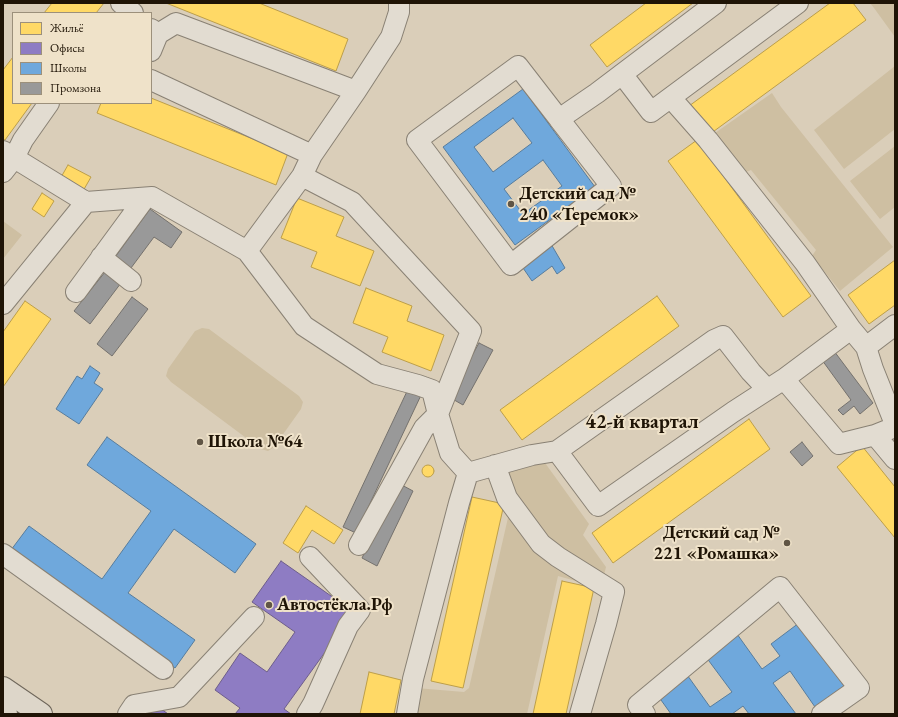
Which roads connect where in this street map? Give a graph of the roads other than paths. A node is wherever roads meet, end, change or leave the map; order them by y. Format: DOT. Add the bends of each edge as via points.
graph roads {
  1 [pos="121,3"];
  2 [pos="399,3"];
  3 [pos="716,3"];
  4 [pos="791,5"];
  5 [pos="115,12"];
  6 [pos="132,12"];
  7 [pos="153,38"];
  8 [pos="622,74"];
  9 [pos="152,80"];
  10 [pos="356,91"];
  11 [pos="671,98"];
  12 [pos="48,104"];
  13 [pos="559,119"];
  14 [pos="312,155"];
  15 [pos="7,160"];
  16 [pos="302,176"];
  17 [pos="144,198"];
  18 [pos="86,202"];
  19 [pos="247,250"];
  20 [pos="101,257"];
  21 [pos="131,281"];
  22 [pos="76,292"];
  23 [pos="3,304"];
  24 [pos="895,325"];
  25 [pos="851,329"];
  26 [pos="866,347"];
  27 [pos="784,379"];
  28 [pos="767,389"];
  29 [pos="438,414"];
  30 [pos="895,426"];
  31 [pos="875,435"];
  32 [pos="557,451"];
  33 [pos="895,459"];
  34 [pos="495,465"];
  35 [pos="468,473"];
  36 [pos="358,545"];
  37 [pos="3,554"];
  38 [pos="310,557"];
  39 [pos="254,617"];
  40 [pos="163,669"];
  41 [pos="3,688"];
  42 [pos="3,712"];
  43 [pos="830,712"];
  44 [pos="6,714"];
  45 [pos="41,714"];
  46 [pos="128,714"];
  47 [pos="307,714"];
  48 [pos="407,714"];
  49 [pos="580,714"];
  50 [pos="645,714"];
  1 -- 5 [label="lane"];
  1 -- 6 [label="lane"];
  2 -- 10 [label="lane" via="400,12 391,37"];
  3 -- 8 [label="lane"];
  4 -- 11 [label="lane"];
  7 -- 10 [label="lane" via="176,23"];
  8 -- 11 [label="lane" via="651,112"];
  8 -- 13 [label="lane"];
  9 -- 14 [label="lane"];
  10 -- 14 [label="lane"];
  11 -- 25 [label="lane" via="708,140 800,257"];
  12 -- 15 [label="lane"];
  13 -- 13 [label="lane" via="611,186 511,265 417,140 518,66"];
  14 -- 16 [label="lane"];
  15 -- 18 [label="lane"];
  16 -- 19 [label="lane"];
  16 -- 29 [label="lane" via="352,202 471,331"];
  17 -- 18 [label="lane"];
  17 -- 19 [label="lane" via="152,197"];
  17 -- 20 [label="lane"];
  18 -- 23 [label="lane"];
  19 -- 29 [label="lane" via="304,326 377,374 432,390"];
  20 -- 21 [label="lane"];
  20 -- 22 [label="lane"];
  24 -- 26 [label="lane"];
  25 -- 26 [label="lane"];
  25 -- 27 [label="lane"];
  26 -- 30 [label="lane"];
  27 -- 28 [label="lane"];
  27 -- 31 [label="lane" via="839,444"];
  28 -- 32 [label="lane" via="723,336"];
  28 -- 32 [label="lane" via="598,506"];
  29 -- 35 [label="lane" via="450,453"];
  29 -- 36 [label="lane" via="424,428"];
  30 -- 31 [label="lane"];
  31 -- 33 [label="lane"];
  32 -- 34 [label="lane"];
  34 -- 35 [label="lane"];
  34 -- 49 [label="lane" via="507,498 541,544 614,592"];
  35 -- 48 [label="lane" via="415,671"];
  37 -- 40 [label="lane"];
  38 -- 47 [label="lane" via="360,610 348,626"];
  39 -- 46 [label="lane" via="179,697 134,704"];
  41 -- 45 [label="main road"];
  42 -- 44 [label="main road"];
  43 -- 50 [label="lane" via="859,688 780,587 638,705"];
}
